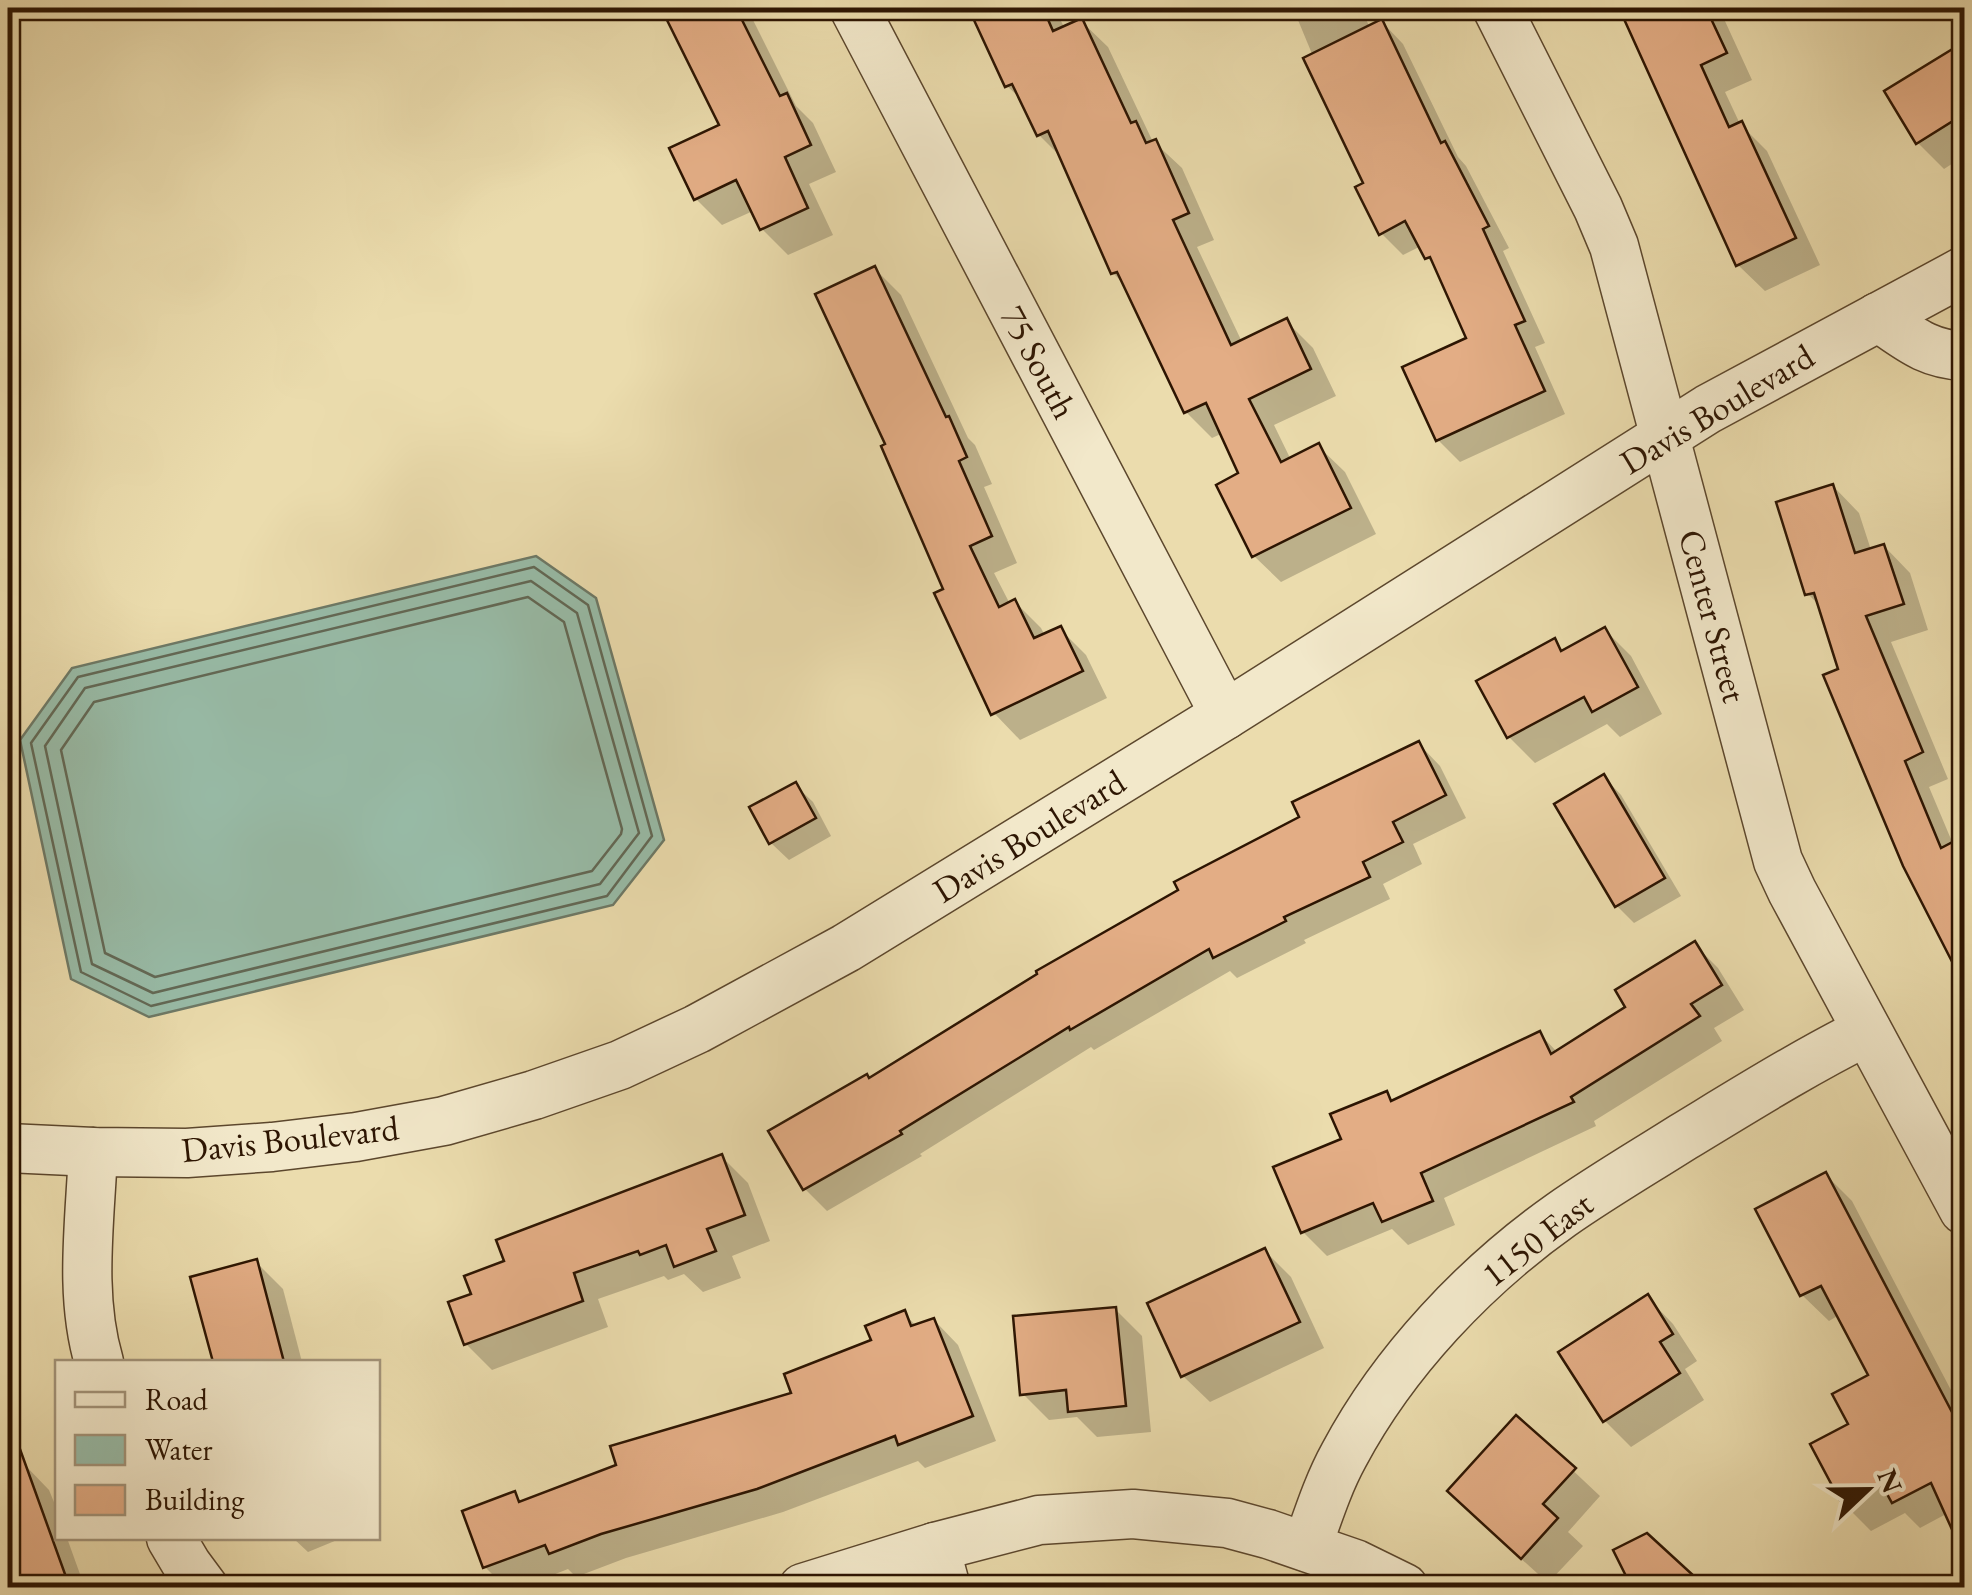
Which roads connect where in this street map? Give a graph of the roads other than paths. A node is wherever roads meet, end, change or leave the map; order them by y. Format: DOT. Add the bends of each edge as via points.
graph roads {
  1 [pos="854,8"];
  2 [pos="1497,8"];
  3 [pos="1964,271"];
  4 [pos="1878,317"];
  5 [pos="1964,356"];
  6 [pos="1666,438"];
  7 [pos="1225,715"];
  8 [pos="1867,1031"];
  9 [pos="8,1148"];
  10 [pos="93,1152"];
  11 [pos="1964,1210"];
  12 [pos="100,1360"];
  13 [pos="173,1540"];
  14 [pos="1308,1546"];
  15 [pos="940,1567"];
  16 [pos="204,1588"];
  17 [pos="803,1588"];
  18 [pos="1404,1588"];
  1 -- 7 [label="street, 75 South"];
  2 -- 6 [label="street, Center Street" via="1607,226"];
  3 -- 4 [label="street, Davis Boulevard"];
  4 -- 5 [label="street" via="1926,349"];
  4 -- 6 [label="street, Davis Boulevard"];
  6 -- 7 [label="street, Davis Boulevard"];
  6 -- 8 [label="street, Center Street" via="1778,860"];
  7 -- 10 [label="street, Davis Boulevard" via="846,948 620,1065 444,1121 356,1137 187,1153"];
  8 -- 11 [label="street, Center Street"];
  8 -- 14 [label="street, 1150 East" via="1610,1182 1482,1280 1366,1417 1336,1470"];
  9 -- 10 [label="street, Davis Boulevard"];
  10 -- 12 [label="street" via="87,1290"];
  13 -- 16 [label="street"];
  14 -- 15 [label="street" via="1227,1523 1133,1514 1039,1520"];
  14 -- 18 [label="street"];
  15 -- 17 [label="street"];
}
